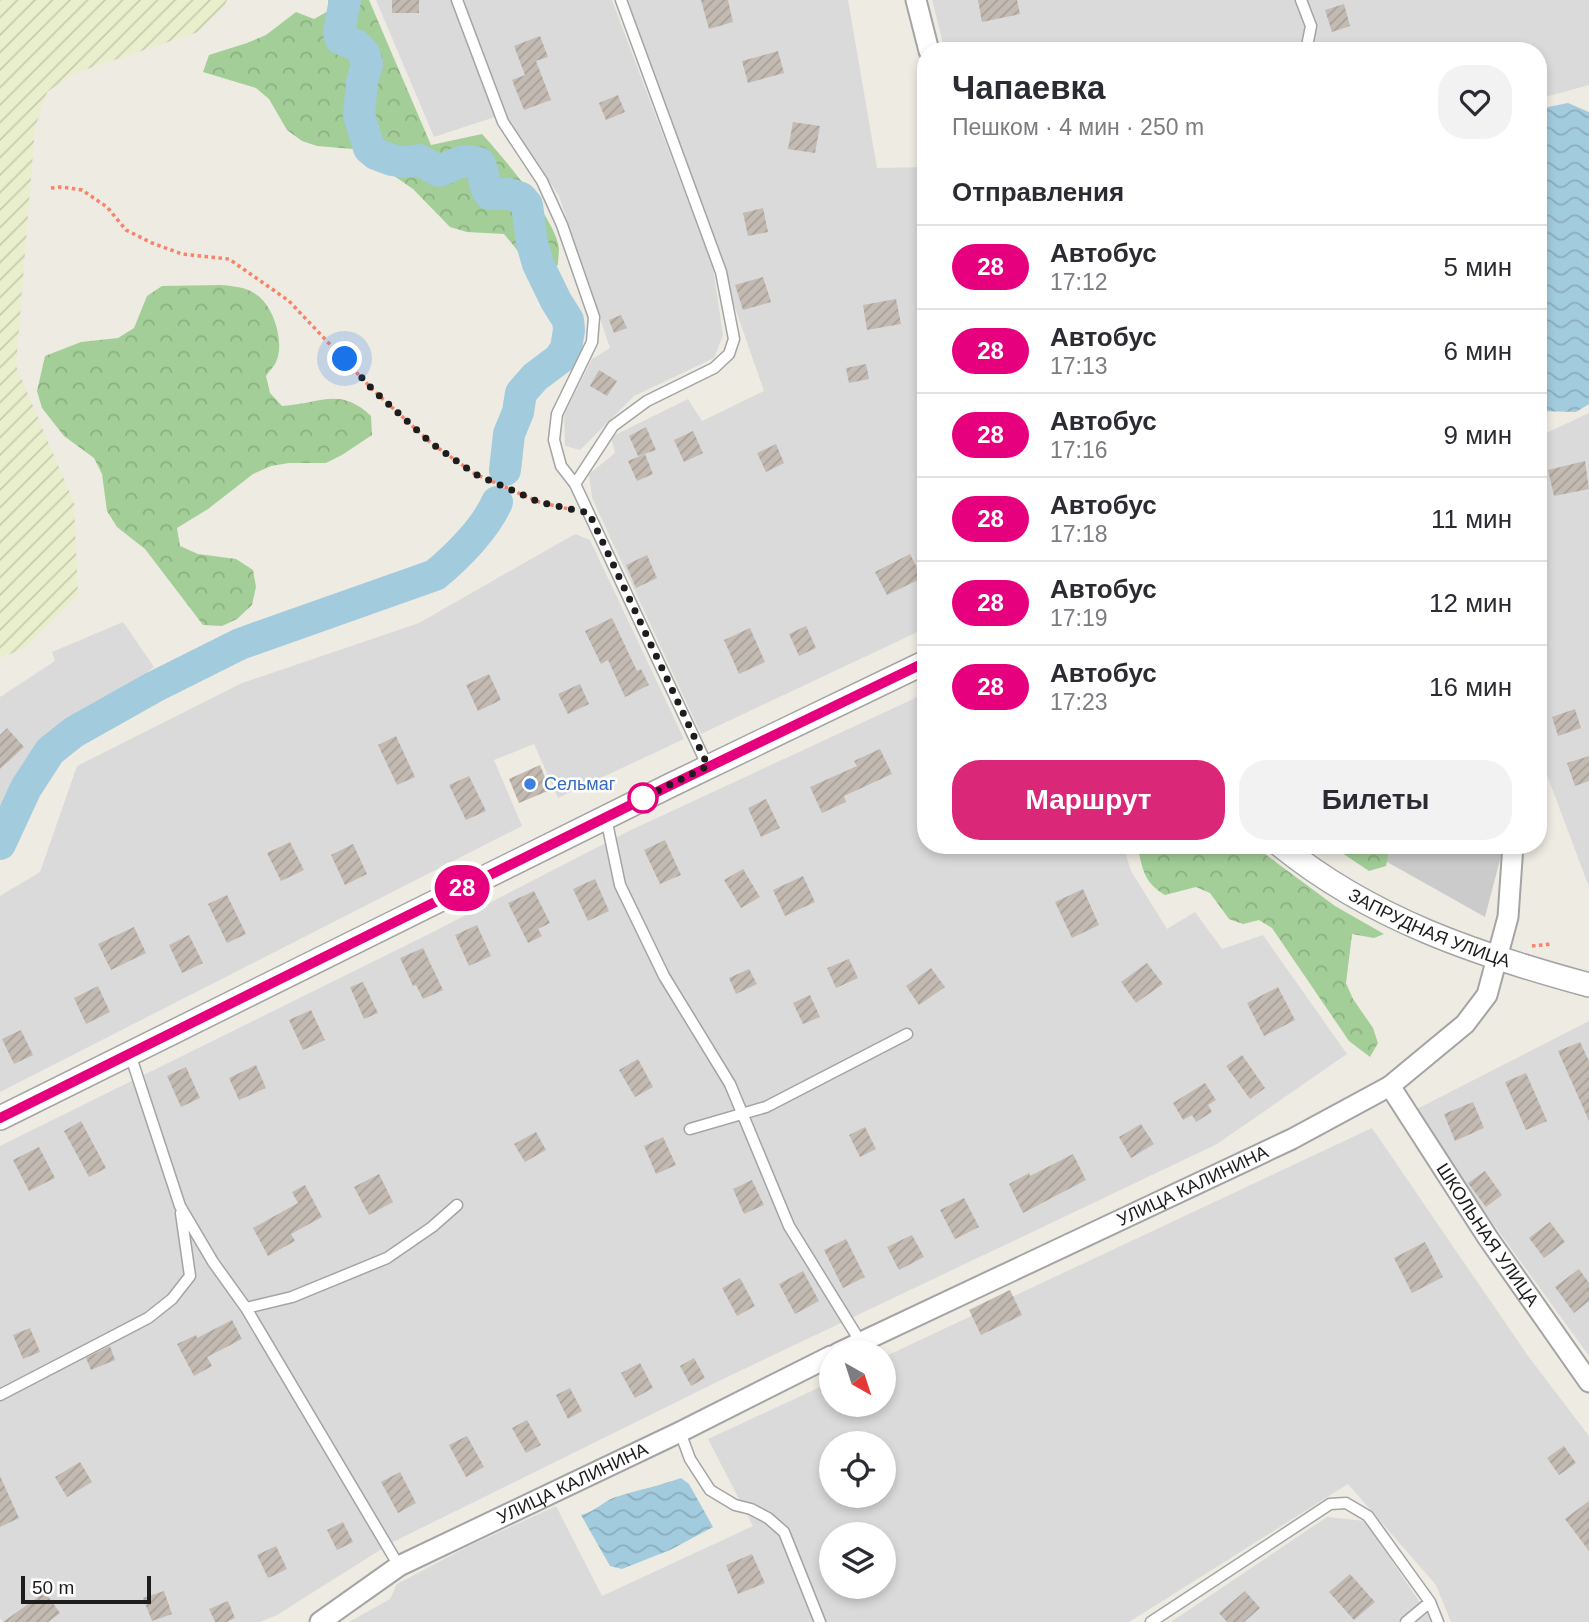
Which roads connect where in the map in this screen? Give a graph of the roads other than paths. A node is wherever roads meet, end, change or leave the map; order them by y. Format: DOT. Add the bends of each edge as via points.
graph roads {
  1 [pos="457,0"];
  2 [pos="621,0"];
  3 [pos="916,0"];
  4 [pos="1301,0"];
  5 [pos="927,42"];
  6 [pos="1308,42"];
  7 [pos="575,484"];
  8 [pos="917,666"];
  9 [pos="708,766"];
  10 [pos="606,817"];
  11 [pos="1293,854"];
  12 [pos="1512,854"];
  13 [pos="1497,959"];
  14 [pos="1589,985"];
  15 [pos="907,1034"];
  16 [pos="130,1053"];
  17 [pos="1390,1086"];
  18 [pos="744,1113"];
  19 [pos="0,1118"];
  20 [pos="690,1129"];
  21 [pos="457,1205"];
  22 [pos="180,1206"];
  23 [pos="246,1308"];
  24 [pos="859,1340"];
  25 [pos="862,1340"];
  26 [pos="819,1362"];
  27 [pos="1589,1382"];
  28 [pos="0,1395"];
  29 [pos="680,1432"];
  30 [pos="399,1566"];
  31 [pos="1430,1602"];
  32 [pos="320,1622"];
  33 [pos="820,1622"];
  34 [pos="1151,1622"];
  35 [pos="1406,1622"];
  36 [pos="1438,1622"];
  1 -- 7 [label="lane" via="503,122 542,181 562,225 594,317 592,342 556,414 554,440 561,466"];
  2 -- 7 [label="lane" via="721,272 734,339 729,354 714,368 648,401 613,426"];
  3 -- 5 [label="street"];
  4 -- 6 [label="lane" via="1311,26"];
  7 -- 9 [label="lane"];
  8 -- 9 [label="street"];
  9 -- 10 [label="street"];
  10 -- 16 [label="street"];
  10 -- 18 [label="lane" via="620,886 664,976"];
  11 -- 13 [label="street, ЗАПРУДНАЯ УЛИЦА" via="1396,919"];
  12 -- 13 [label="street, УЛИЦА КАЛИНИНА" via="1508,917"];
  13 -- 14 [label="street, ЗАПРУДНАЯ УЛИЦА"];
  13 -- 17 [label="street, УЛИЦА КАЛИНИНА" via="1487,995 1465,1024"];
  15 -- 18 [label="lane" via="766,1107"];
  16 -- 19 [label="street"];
  16 -- 22 [label="lane"];
  17 -- 25 [label="street, УЛИЦА КАЛИНИНА" via="1280,1144"];
  17 -- 27 [label="street, ШКОЛЬНАЯ УЛИЦА"];
  18 -- 20 [label="lane"];
  18 -- 24 [label="lane" via="789,1226"];
  21 -- 23 [label="lane" via="387,1258 292,1297"];
  22 -- 23 [label="lane"];
  22 -- 28 [label="lane" via="190,1276 172,1299 148,1318"];
  23 -- 30 [label="lane"];
  26 -- 29 [label="street, УЛИЦА КАЛИНИНА"];
  29 -- 30 [label="street, УЛИЦА КАЛИНИНА"];
  29 -- 33 [label="lane" via="690,1459 710,1490 768,1518 784,1532"];
  30 -- 32 [label="street, УЛИЦА КАЛИНИНА"];
  31 -- 34 [label="lane" via="1368,1516 1346,1503 1330,1504"];
  31 -- 35 [label="lane"];
  31 -- 36 [label="lane"];
}
